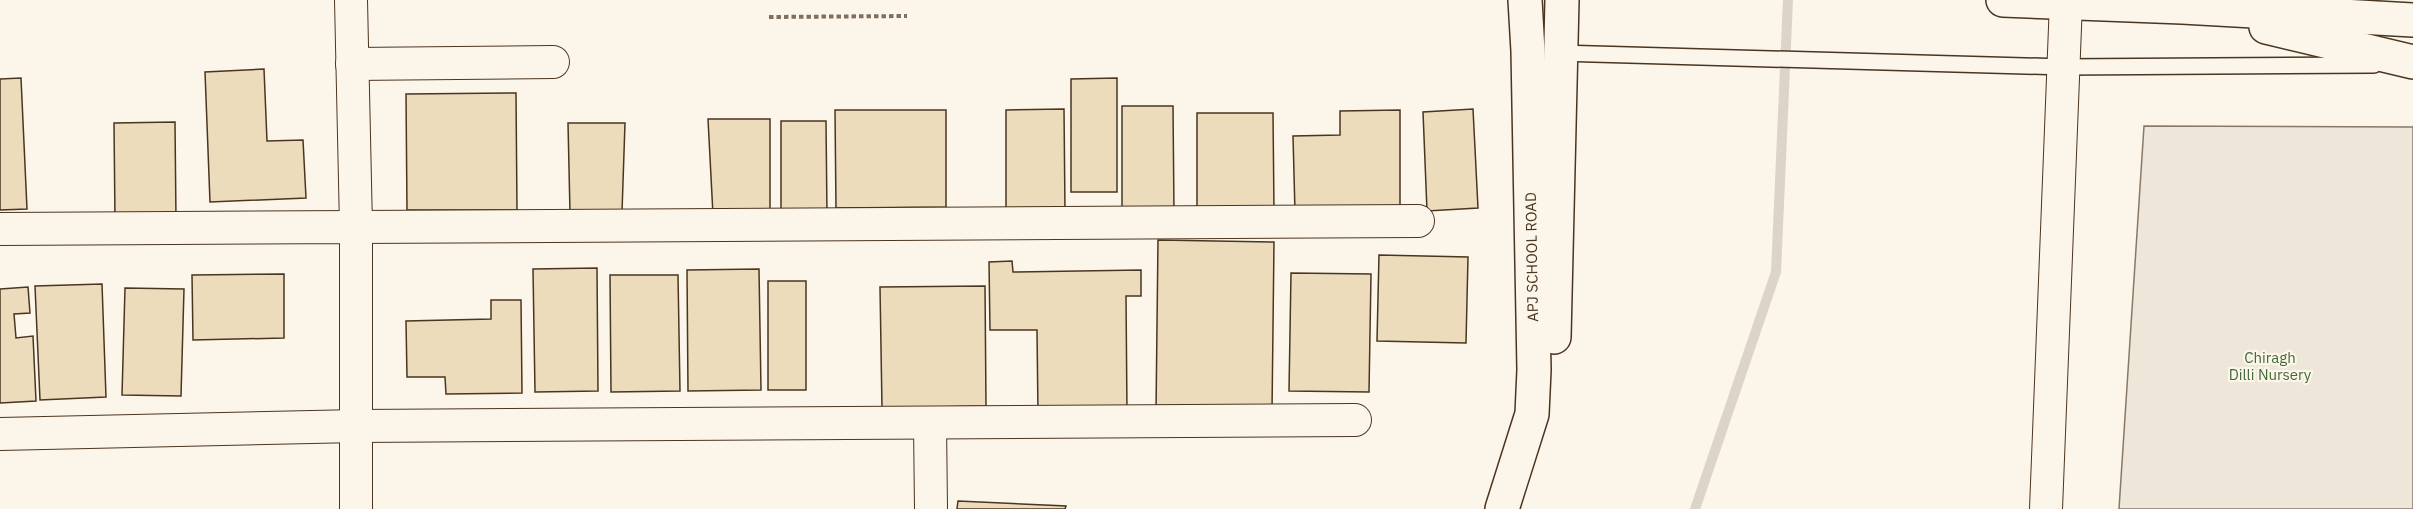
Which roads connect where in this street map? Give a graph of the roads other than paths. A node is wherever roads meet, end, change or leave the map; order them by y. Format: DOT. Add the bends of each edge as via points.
graph roads {
  1 [pos="351,0"];
  2 [pos="1525,0"];
  3 [pos="1562,0"];
  4 [pos="2003,0"];
  5 [pos="2066,2"];
  6 [pos="2182,7"];
  7 [pos="2413,20"];
  8 [pos="1528,51"];
  9 [pos="1562,54"];
  10 [pos="553,62"];
  11 [pos="2413,63"];
  12 [pos="352,64"];
  13 [pos="2064,67"];
  14 [pos="1418,221"];
  15 [pos="356,228"];
  16 [pos="0,229"];
  17 [pos="1355,420"];
  18 [pos="930,423"];
  19 [pos="358,426"];
  20 [pos="0,435"];
  21 [pos="356,509"];
  22 [pos="931,509"];
  23 [pos="1503,509"];
  24 [pos="1524,509"];
  25 [pos="2046,509"];
  1 -- 12 [label="street"];
  2 -- 8 [label="street, APJ SCHOOL ROAD"];
  3 -- 9 [label="street"];
  4 -- 5 [label="street"];
  5 -- 6 [label="street"];
  5 -- 13 [label="street"];
  6 -- 7 [label="street"];
  6 -- 11 [label="street"];
  8 -- 9 [label="lane"];
  8 -- 23 [label="street, APJ SCHOOL ROAD" via="1532,414"];
  9 -- 13 [label="lane"];
  9 -- 24 [label="street" via="1553,401"];
  10 -- 12 [label="street"];
  11 -- 13 [label="lane"];
  12 -- 15 [label="street"];
  13 -- 25 [label="street"];
  14 -- 15 [label="street"];
  15 -- 16 [label="street"];
  15 -- 19 [label="street"];
  17 -- 18 [label="street"];
  18 -- 19 [label="street"];
  18 -- 22 [label="street"];
  19 -- 20 [label="street"];
  19 -- 21 [label="street"];
}
